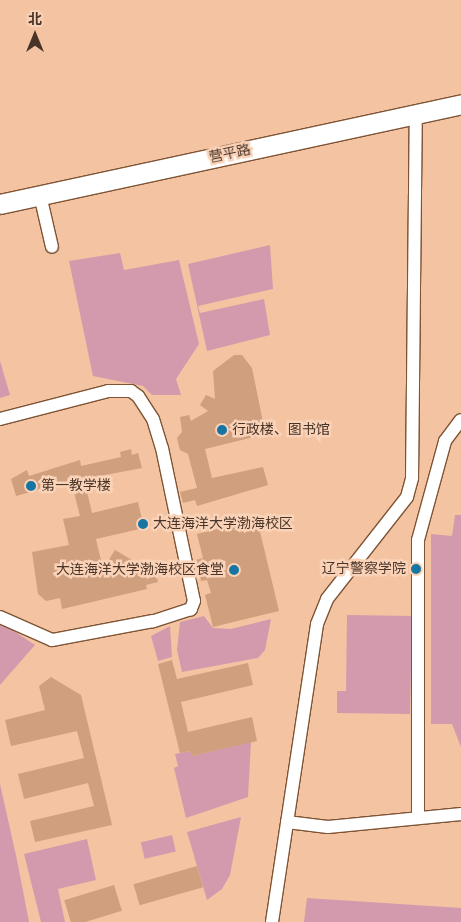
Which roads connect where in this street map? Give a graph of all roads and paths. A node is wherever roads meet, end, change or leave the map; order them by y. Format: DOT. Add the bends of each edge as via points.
graph roads {
  1 [pos="461,104"];
  2 [pos="416,114"];
  3 [pos="40,195"];
  4 [pos="0,204"];
  5 [pos="52,247"];
  6 [pos="0,419"];
  7 [pos="461,420"];
  8 [pos="0,616"];
  9 [pos="461,814"];
  10 [pos="418,817"];
  11 [pos="287,822"];
  12 [pos="272,922"];
  1 -- 2 [label="highway, 营平路"];
  2 -- 3 [label="highway, 营平路"];
  2 -- 11 [label="street" via="412,478 396,514 327,599 317,624"];
  3 -- 4 [label="highway, 营平路"];
  3 -- 5 [label="street"];
  6 -- 8 [label="street" via="108,390 131,391 138,396 154,419 162,448 194,601 182,613 154,621 52,640"];
  7 -- 10 [label="street" via="444,441 418,540"];
  9 -- 10 [label="street"];
  10 -- 11 [label="street" via="328,827"];
  11 -- 12 [label="street"];
}
